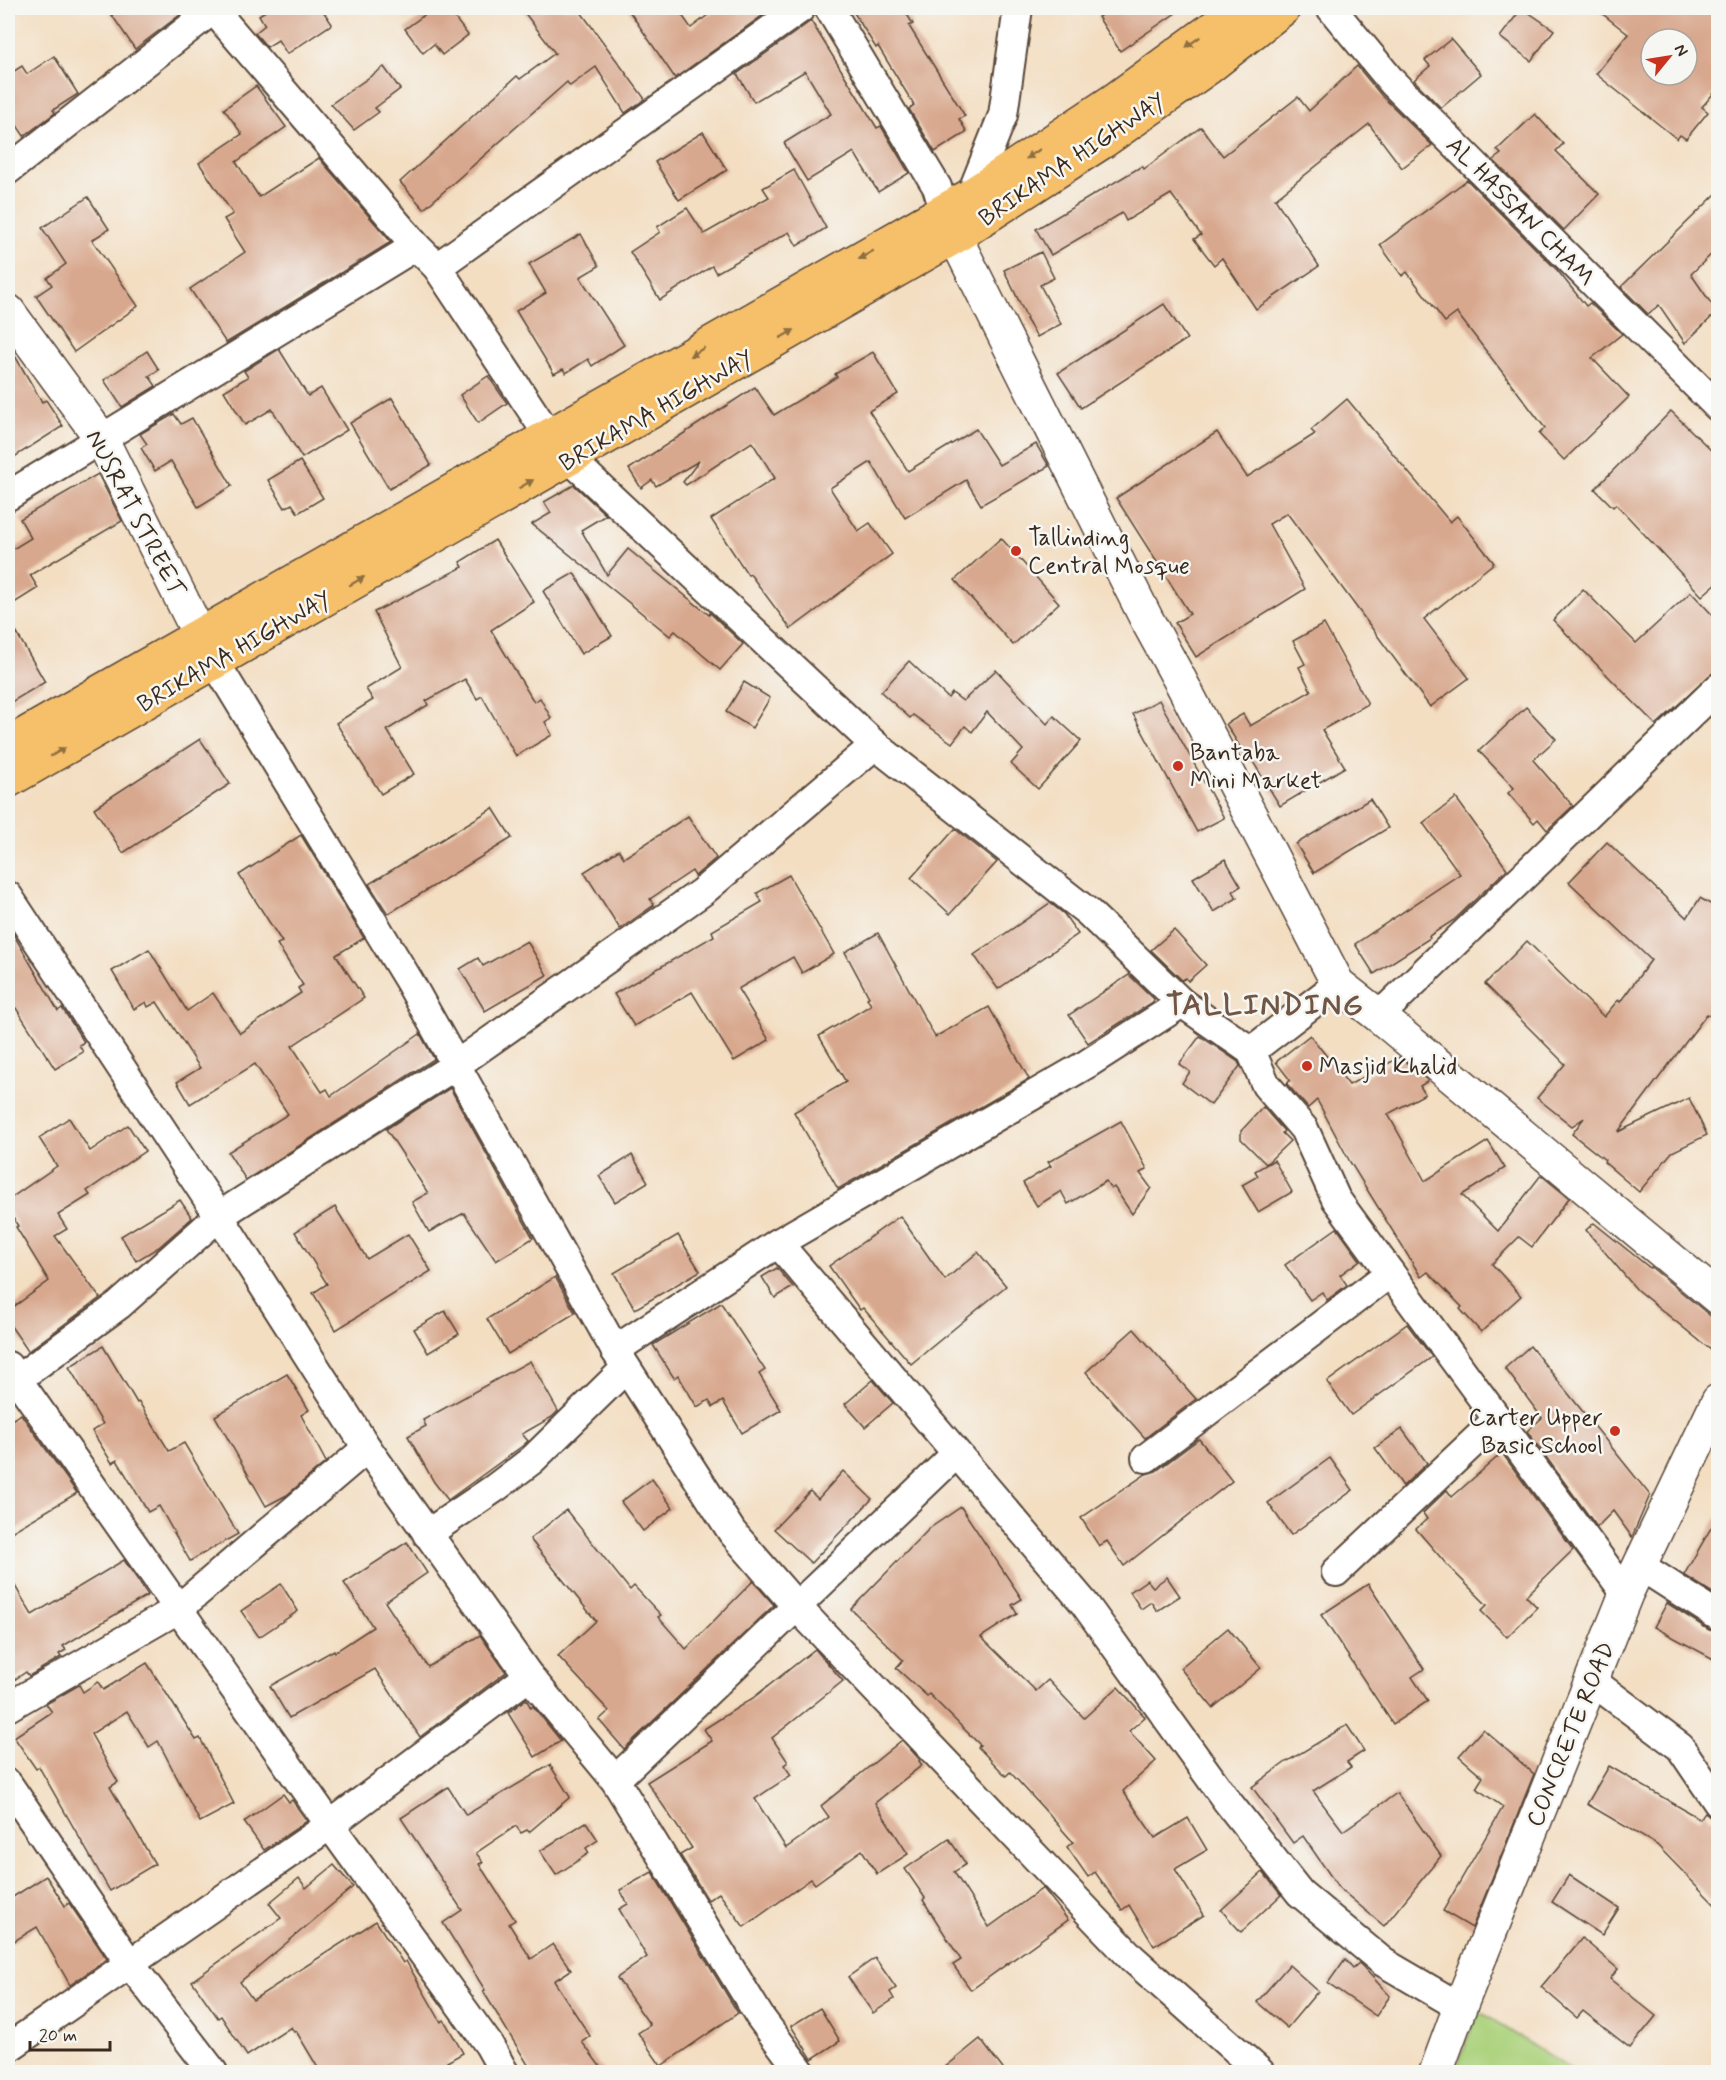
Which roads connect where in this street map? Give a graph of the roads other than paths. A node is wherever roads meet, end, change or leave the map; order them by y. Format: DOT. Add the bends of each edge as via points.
graph roads {
  1 [pos="213,8"];
  2 [pos="801,8"];
  3 [pos="829,8"];
  4 [pos="1018,8"];
  5 [pos="1240,8"];
  6 [pos="1284,8"];
  7 [pos="1331,8"];
  8 [pos="8,170"];
  9 [pos="957,214"];
  10 [pos="416,246"];
  11 [pos="437,267"];
  12 [pos="8,311"];
  13 [pos="1719,407"];
  14 [pos="101,438"];
  15 [pos="560,448"];
  16 [pos="8,496"];
  17 [pos="207,649"];
  18 [pos="1719,688"];
  19 [pos="8,744"];
  20 [pos="874,745"];
  21 [pos="8,781"];
  22 [pos="8,896"];
  23 [pos="1338,984"];
  24 [pos="1182,1003"];
  25 [pos="1379,1016"];
  26 [pos="1251,1051"];
  27 [pos="456,1065"];
  28 [pos="219,1216"];
  29 [pos="778,1244"];
  30 [pos="1390,1273"];
  31 [pos="1719,1298"];
  32 [pos="621,1359"];
  33 [pos="11,1377"];
  34 [pos="1719,1401"];
  35 [pos="1498,1419"];
  36 [pos="368,1449"];
  37 [pos="956,1454"];
  38 [pos="1146,1458"];
  39 [pos="427,1534"];
  40 [pos="1336,1572"];
  41 [pos="1632,1580"];
  42 [pos="797,1607"];
  43 [pos="177,1609"];
  44 [pos="1719,1616"];
  45 [pos="529,1676"];
  46 [pos="1592,1681"];
  47 [pos="8,1707"];
  48 [pos="615,1779"];
  49 [pos="8,1784"];
  50 [pos="1719,1803"];
  51 [pos="330,1825"];
  52 [pos="130,1964"];
  53 [pos="1460,2007"];
  54 [pos="8,2048"];
  55 [pos="1241,2067"];
  56 [pos="213,2073"];
  57 [pos="504,2073"];
  58 [pos="801,2073"];
  59 [pos="1436,2073"];
  1 -- 8 [label="street"];
  1 -- 10 [label="street"];
  2 -- 11 [label="street"];
  3 -- 9 [label="street"];
  4 -- 9 [label="street" via="1003,115"];
  5 -- 9 [label="highway, BRIKAMA HIGHWAY, one-way"];
  6 -- 9 [label="highway, BRIKAMA HIGHWAY" via="1208,68 1104,141"];
  7 -- 13 [label="street, AL HASSAN CHAM" via="1393,83"];
  9 -- 15 [label="highway, BRIKAMA HIGHWAY"];
  9 -- 23 [label="street" via="1147,620"];
  10 -- 11 [label="street"];
  10 -- 14 [label="street"];
  11 -- 15 [label="street"];
  12 -- 14 [label="street, NUSRAT STREET"];
  14 -- 16 [label="street"];
  14 -- 17 [label="street, NUSRAT STREET"];
  15 -- 17 [label="highway, BRIKAMA HIGHWAY"];
  15 -- 20 [label="street"];
  17 -- 19 [label="highway, BRIKAMA HIGHWAY"];
  21 -- 17 [label="highway, BRIKAMA HIGHWAY, one-way"];
  17 -- 27 [label="street"];
  18 -- 25 [label="street"];
  20 -- 24 [label="street" via="1088,912"];
  20 -- 27 [label="street" via="702,892"];
  22 -- 28 [label="street"];
  23 -- 25 [label="street"];
  23 -- 26 [label="street"];
  24 -- 26 [label="street"];
  24 -- 29 [label="street" via="1087,1064"];
  25 -- 31 [label="street"];
  26 -- 30 [label="street" via="1266,1085 1304,1129 1336,1198"];
  27 -- 28 [label="street"];
  27 -- 32 [label="street"];
  28 -- 33 [label="street" via="119,1305"];
  28 -- 36 [label="street"];
  29 -- 32 [label="street"];
  29 -- 37 [label="street"];
  30 -- 35 [label="street"];
  30 -- 38 [label="street"];
  32 -- 39 [label="street" via="532,1460"];
  32 -- 42 [label="street" via="732,1532"];
  33 -- 43 [label="street"];
  34 -- 41 [label="street, CONCRETE ROAD"];
  35 -- 40 [label="street"];
  35 -- 41 [label="street"];
  36 -- 39 [label="street"];
  36 -- 43 [label="street"];
  37 -- 42 [label="street"];
  37 -- 53 [label="street" via="1084,1603 1227,1801 1300,1893 1383,1962"];
  39 -- 45 [label="street"];
  41 -- 44 [label="street"];
  41 -- 46 [label="street, CONCRETE ROAD"];
  42 -- 48 [label="street"];
  42 -- 55 [label="street"];
  43 -- 47 [label="street"];
  43 -- 51 [label="street"];
  45 -- 48 [label="street"];
  45 -- 51 [label="street"];
  46 -- 50 [label="street" via="1680,1747"];
  46 -- 53 [label="street, CONCRETE ROAD"];
  48 -- 58 [label="street" via="760,2017"];
  49 -- 52 [label="street"];
  51 -- 52 [label="street"];
  51 -- 57 [label="street" via="489,2045"];
  52 -- 54 [label="street"];
  52 -- 56 [label="street"];
  53 -- 59 [label="street, CONCRETE ROAD"];
}
